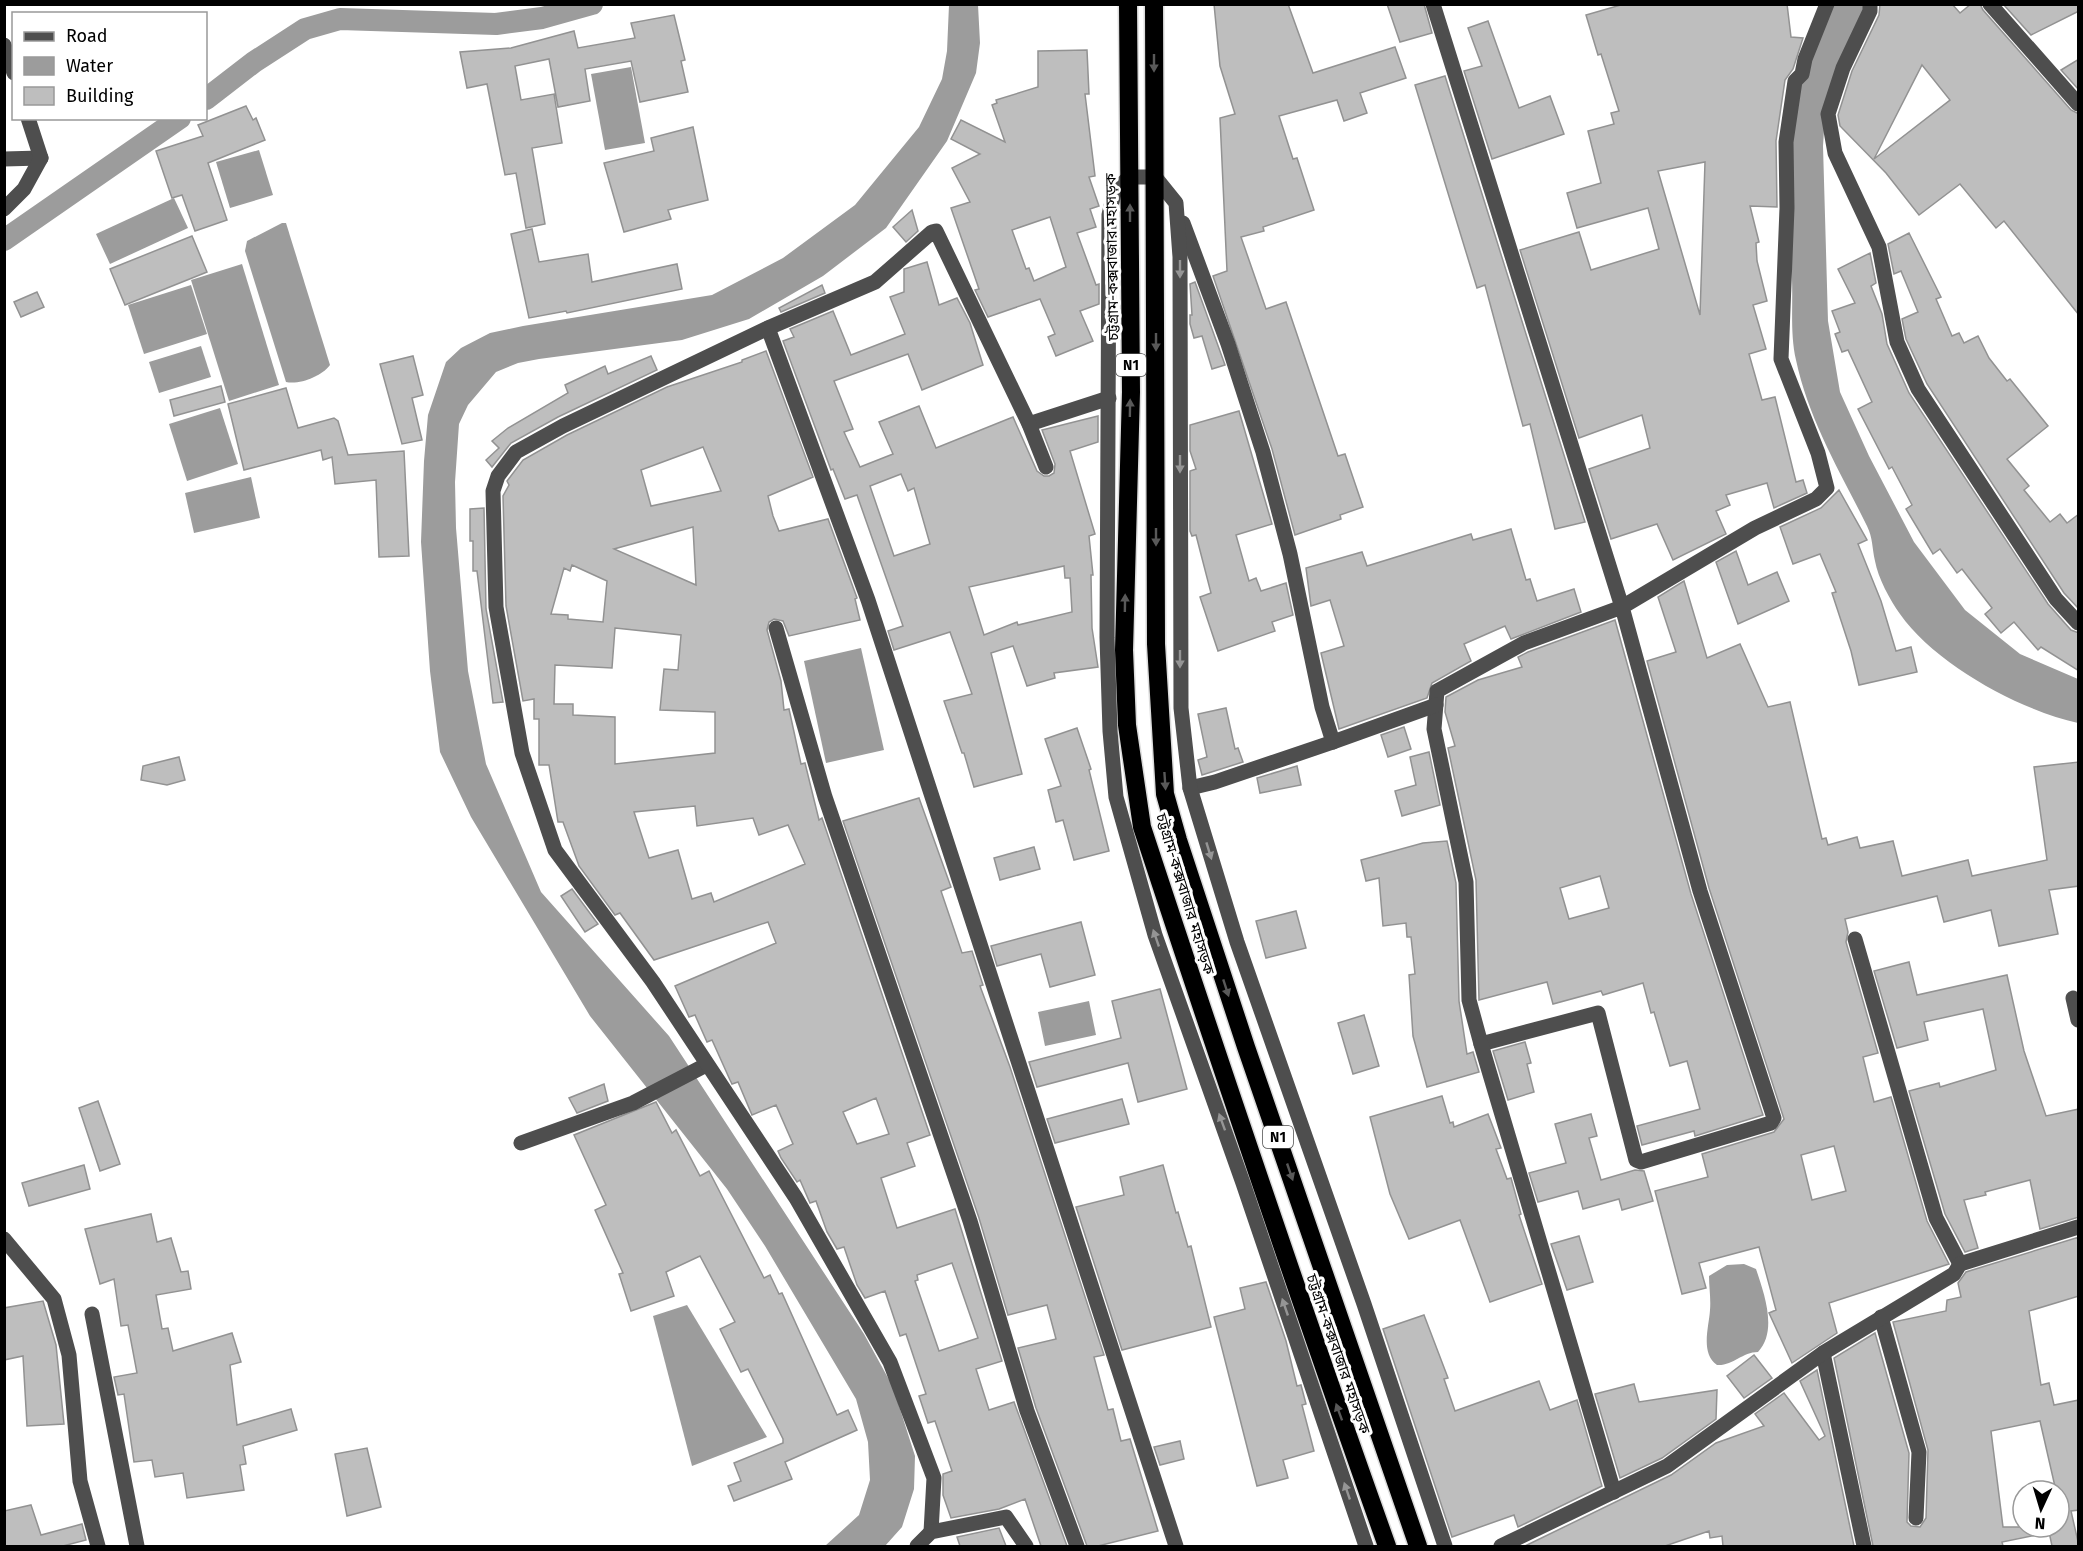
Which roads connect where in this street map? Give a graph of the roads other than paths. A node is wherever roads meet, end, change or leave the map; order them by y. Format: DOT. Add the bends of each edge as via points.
graph roads {
  1 [pos="1128,4"];
  2 [pos="1154,4"];
  3 [pos="1433,4"];
  4 [pos="1827,4"];
  5 [pos="1870,4"];
  6 [pos="1990,4"];
  7 [pos="4,45"];
  8 [pos="12,67"];
  9 [pos="2079,105"];
  10 [pos="29,120"];
  11 [pos="41,158"];
  12 [pos="4,159"];
  13 [pos="1129,177"];
  14 [pos="1155,177"];
  15 [pos="1176,203"];
  16 [pos="4,208"];
  17 [pos="768,328"];
  18 [pos="1108,398"];
  19 [pos="1029,424"];
  20 [pos="1046,467"];
  21 [pos="1129,479"];
  22 [pos="1107,500"];
  23 [pos="1156,506"];
  24 [pos="1180,523"];
  25 [pos="1127,534"];
  26 [pos="1108,554"];
  27 [pos="1156,604"];
  28 [pos="1622,608"];
  29 [pos="1180,623"];
  30 [pos="2079,623"];
  31 [pos="776,628"];
  32 [pos="1436,705"];
  33 [pos="1333,742"];
  34 [pos="1190,788"];
  35 [pos="1856,939"];
  36 [pos="2073,998"];
  37 [pos="2079,1020"];
  38 [pos="1481,1044"];
  39 [pos="701,1068"];
  40 [pos="521,1143"];
  41 [pos="2079,1227"];
  42 [pos="4,1239"];
  43 [pos="1960,1264"];
  44 [pos="92,1314"];
  45 [pos="1881,1317"];
  46 [pos="1823,1353"];
  47 [pos="1614,1492"];
  48 [pos="1916,1518"];
  49 [pos="932,1532"];
  50 [pos="98,1546"];
  51 [pos="137,1546"];
  52 [pos="917,1546"];
  53 [pos="1026,1546"];
  54 [pos="1077,1546"];
  55 [pos="1176,1546"];
  56 [pos="1366,1546"];
  57 [pos="1387,1546"];
  58 [pos="1418,1546"];
  59 [pos="1445,1546"];
  60 [pos="1501,1546"];
  61 [pos="1864,1546"];
  1 -- 13 [label="highway, চট্টগ্রাম-কক্সবাজার মহাসড়ক / N1"];
  2 -- 14 [label="highway, চট্টগ্রাম-কক্সবাজার মহাসড়ক / N1, one-way"];
  3 -- 28 [label="street"];
  4 -- 28 [label="street" via="1802,74 1795,81 1786,142 1780,359 1818,453 1827,488 1816,499 1755,528"];
  5 -- 30 [label="street" via="1828,114 1835,153 1879,247 1897,342 1918,389 2056,599"];
  6 -- 9 [label="street"];
  7 -- 8 [label="street"];
  10 -- 11 [label="street"];
  11 -- 12 [label="street"];
  11 -- 16 [label="street" via="24,189"];
  13 -- 14 [label="street"];
  13 -- 18 [label="street" via="1114,193 1109,216"];
  21 -- 13 [label="highway, চট্টগ্রাম-কক্সবাজার মহাসড়ক / N1, one-way"];
  14 -- 15 [label="street"];
  14 -- 23 [label="highway, চট্টগ্রাম-কক্সবাজার মহাসড়ক / N1, one-way"];
  15 -- 24 [label="street, one-way" via="1180,257"];
  15 -- 33 [label="street" via="1263,452"];
  17 -- 19 [label="street" via="875,282 936,231"];
  17 -- 39 [label="street" via="516,452 498,476 493,491 496,607 522,753 555,850 653,982"];
  17 -- 55 [label="street" via="868,600"];
  18 -- 19 [label="street"];
  18 -- 22 [label="street"];
  19 -- 20 [label="street"];
  21 -- 22 [label="street"];
  21 -- 25 [label="highway, চট্টগ্রাম-কক্সবাজার মহাসড়ক / N1"];
  22 -- 26 [label="street"];
  23 -- 24 [label="street"];
  23 -- 27 [label="highway, চট্টগ্রাম-কক্সবাজার মহাসড়ক / N1, one-way"];
  24 -- 29 [label="street"];
  25 -- 26 [label="street"];
  57 -- 25 [label="highway, চট্টগ্রাম-কক্সবাজার মহাসড়ক / N1, one-way" via="1309,1328 1142,826 1128,725 1124,650"];
  56 -- 26 [label="street, one-way" via="1155,935 1116,797 1110,731"];
  27 -- 29 [label="street"];
  27 -- 58 [label="highway, চট্টগ্রাম-কক্সবাজার মহাসড়ক / N1, one-way" via="1166,794 1178,840"];
  28 -- 32 [label="street" via="1524,643 1437,691"];
  28 -- 38 [label="street" via="1700,891 1774,1121 1638,1162 1598,1013"];
  29 -- 34 [label="street, one-way" via="1180,708"];
  31 -- 54 [label="street" via="825,797 970,1221 1027,1411"];
  32 -- 33 [label="street"];
  32 -- 38 [label="street" via="1434,729 1466,882 1469,1000"];
  33 -- 34 [label="street"];
  34 -- 59 [label="street, one-way" via="1237,942"];
  35 -- 43 [label="street" via="1936,1218"];
  36 -- 37 [label="street"];
  38 -- 47 [label="street"];
  39 -- 40 [label="street" via="642,1098"];
  39 -- 49 [label="street" via="796,1198 890,1362 934,1478"];
  41 -- 43 [label="street"];
  42 -- 50 [label="street" via="54,1299 69,1355 80,1481"];
  43 -- 45 [label="street" via="1954,1274"];
  44 -- 51 [label="street"];
  45 -- 46 [label="street"];
  45 -- 48 [label="street" via="1919,1452"];
  46 -- 47 [label="street" via="1667,1466"];
  46 -- 61 [label="street"];
  47 -- 60 [label="street"];
  49 -- 52 [label="street"];
  49 -- 53 [label="street" via="1006,1517"];
}
